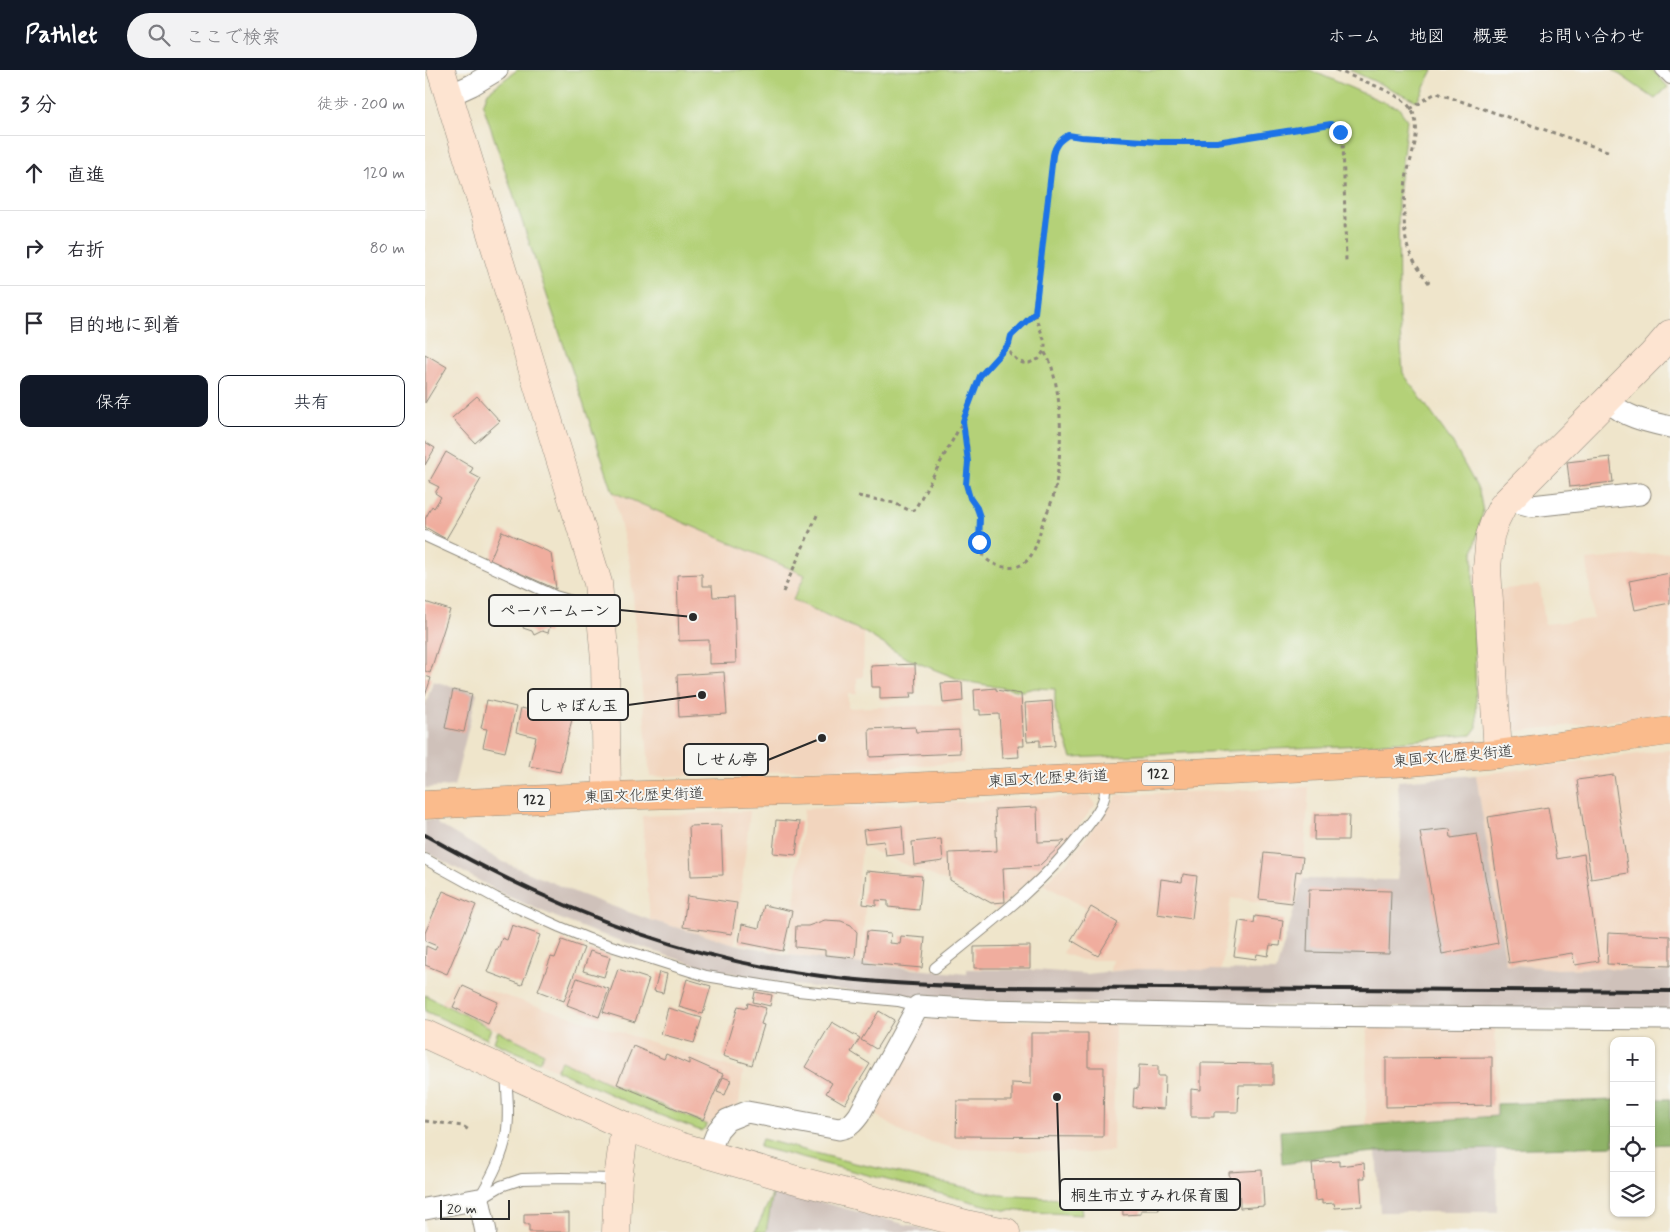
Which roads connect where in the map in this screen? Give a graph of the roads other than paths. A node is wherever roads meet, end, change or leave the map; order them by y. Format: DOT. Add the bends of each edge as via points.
graph roads {
  1 [pos="441,70"];
  2 [pos="497,70"];
  3 [pos="1661,70"];
  4 [pos="1670,79"];
  5 [pos="449,96"];
  6 [pos="1670,334"];
  7 [pos="1607,401"];
  8 [pos="1670,427"];
  9 [pos="1640,494"];
  10 [pos="1510,498"];
  11 [pos="425,536"];
  12 [pos="600,604"];
  13 [pos="1670,731"];
  14 [pos="1498,754"];
  15 [pos="1105,777"];
  16 [pos="607,796"];
  17 [pos="425,805"];
  18 [pos="425,858"];
  19 [pos="935,968"];
  20 [pos="918,1006"];
  21 [pos="1670,1019"];
  22 [pos="425,1034"];
  23 [pos="506,1072"];
  24 [pos="625,1126"];
  25 [pos="708,1155"];
  26 [pos="618,1179"];
  27 [pos="479,1198"];
  28 [pos="425,1209"];
  29 [pos="486,1232"];
  30 [pos="616,1232"];
  31 [pos="1006,1232"];
  1 -- 5 [label="street"];
  2 -- 5 [label="street"];
  3 -- 4 [label="lane"];
  5 -- 12 [label="street" via="589,549"];
  6 -- 7 [label="street"];
  7 -- 8 [label="street" via="1635,419"];
  7 -- 10 [label="street"];
  9 -- 10 [label="street" via="1532,506"];
  10 -- 14 [label="street" via="1495,521 1487,560"];
  11 -- 12 [label="lane" via="555,596 579,603"];
  12 -- 16 [label="street" via="605,660"];
  13 -- 14 [label="highway, 東国文化歴史街道 / 122"];
  14 -- 15 [label="highway, 東国文化歴史街道 / 122" via="1411,762"];
  15 -- 16 [label="highway, 東国文化歴史街道 / 122" via="867,789"];
  15 -- 19 [label="lane" via="1103,802 1065,856 1004,913"];
  16 -- 17 [label="highway, 東国文化歴史街道 / 122"];
  18 -- 20 [label="lane" via="496,898 560,927 697,973 798,991"];
  20 -- 21 [label="street" via="1281,1016"];
  20 -- 25 [label="street" via="859,1115 847,1128 747,1112 727,1120 718,1130"];
  22 -- 23 [label="street"];
  23 -- 24 [label="street"];
  23 -- 27 [label="lane" via="506,1137 493,1175"];
  24 -- 25 [label="street"];
  24 -- 26 [label="street"];
  25 -- 31 [label="street"];
  26 -- 27 [label="lane" via="522,1179"];
  26 -- 30 [label="street"];
  27 -- 28 [label="street"];
  27 -- 29 [label="street"];
}
